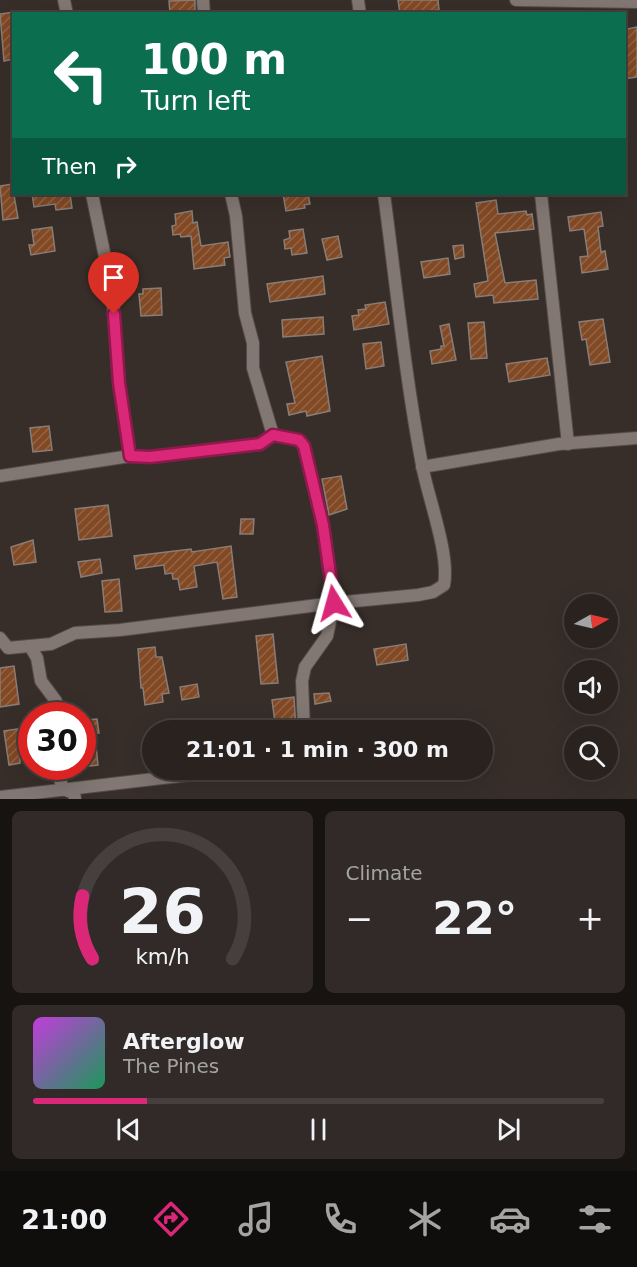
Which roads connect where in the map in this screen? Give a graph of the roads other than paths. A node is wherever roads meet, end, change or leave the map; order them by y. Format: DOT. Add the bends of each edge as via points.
graph roads {
  1 [pos="516,0"];
  2 [pos="637,2"];
  3 [pos="92,195"];
  4 [pos="231,195"];
  5 [pos="384,195"];
  6 [pos="541,195"];
  7 [pos="273,435"];
  8 [pos="637,438"];
  9 [pos="568,444"];
  10 [pos="130,456"];
  11 [pos="422,467"];
  12 [pos="0,476"];
  13 [pos="334,603"];
  14 [pos="0,638"];
  15 [pos="30,646"];
  16 [pos="56,702"];
  17 [pos="304,720"];
  18 [pos="61,780"];
  19 [pos="143,780"];
  20 [pos="63,789"];
  21 [pos="0,797"];
  22 [pos="75,799"];
  1 -- 2 [label="street"];
  3 -- 10 [label="street" via="112,291 119,383"];
  4 -- 7 [label="street" via="245,313 253,343 253,368"];
  5 -- 11 [label="street"];
  6 -- 9 [label="street"];
  7 -- 10 [label="street" via="260,444"];
  7 -- 13 [label="street" via="292,437 304,446 323,525"];
  8 -- 9 [label="street"];
  9 -- 11 [label="street"];
  10 -- 12 [label="street"];
  11 -- 13 [label="street" via="443,561 444,585 418,595"];
  13 -- 15 [label="street" via="75,633 51,644"];
  13 -- 17 [label="street" via="327,636 305,667"];
  14 -- 15 [label="street" via="8,648"];
  15 -- 16 [label="street" via="37,657 41,681"];
  18 -- 20 [label="street"];
  19 -- 20 [label="street"];
  20 -- 21 [label="street"];
  20 -- 22 [label="street" via="74,793"];
}
